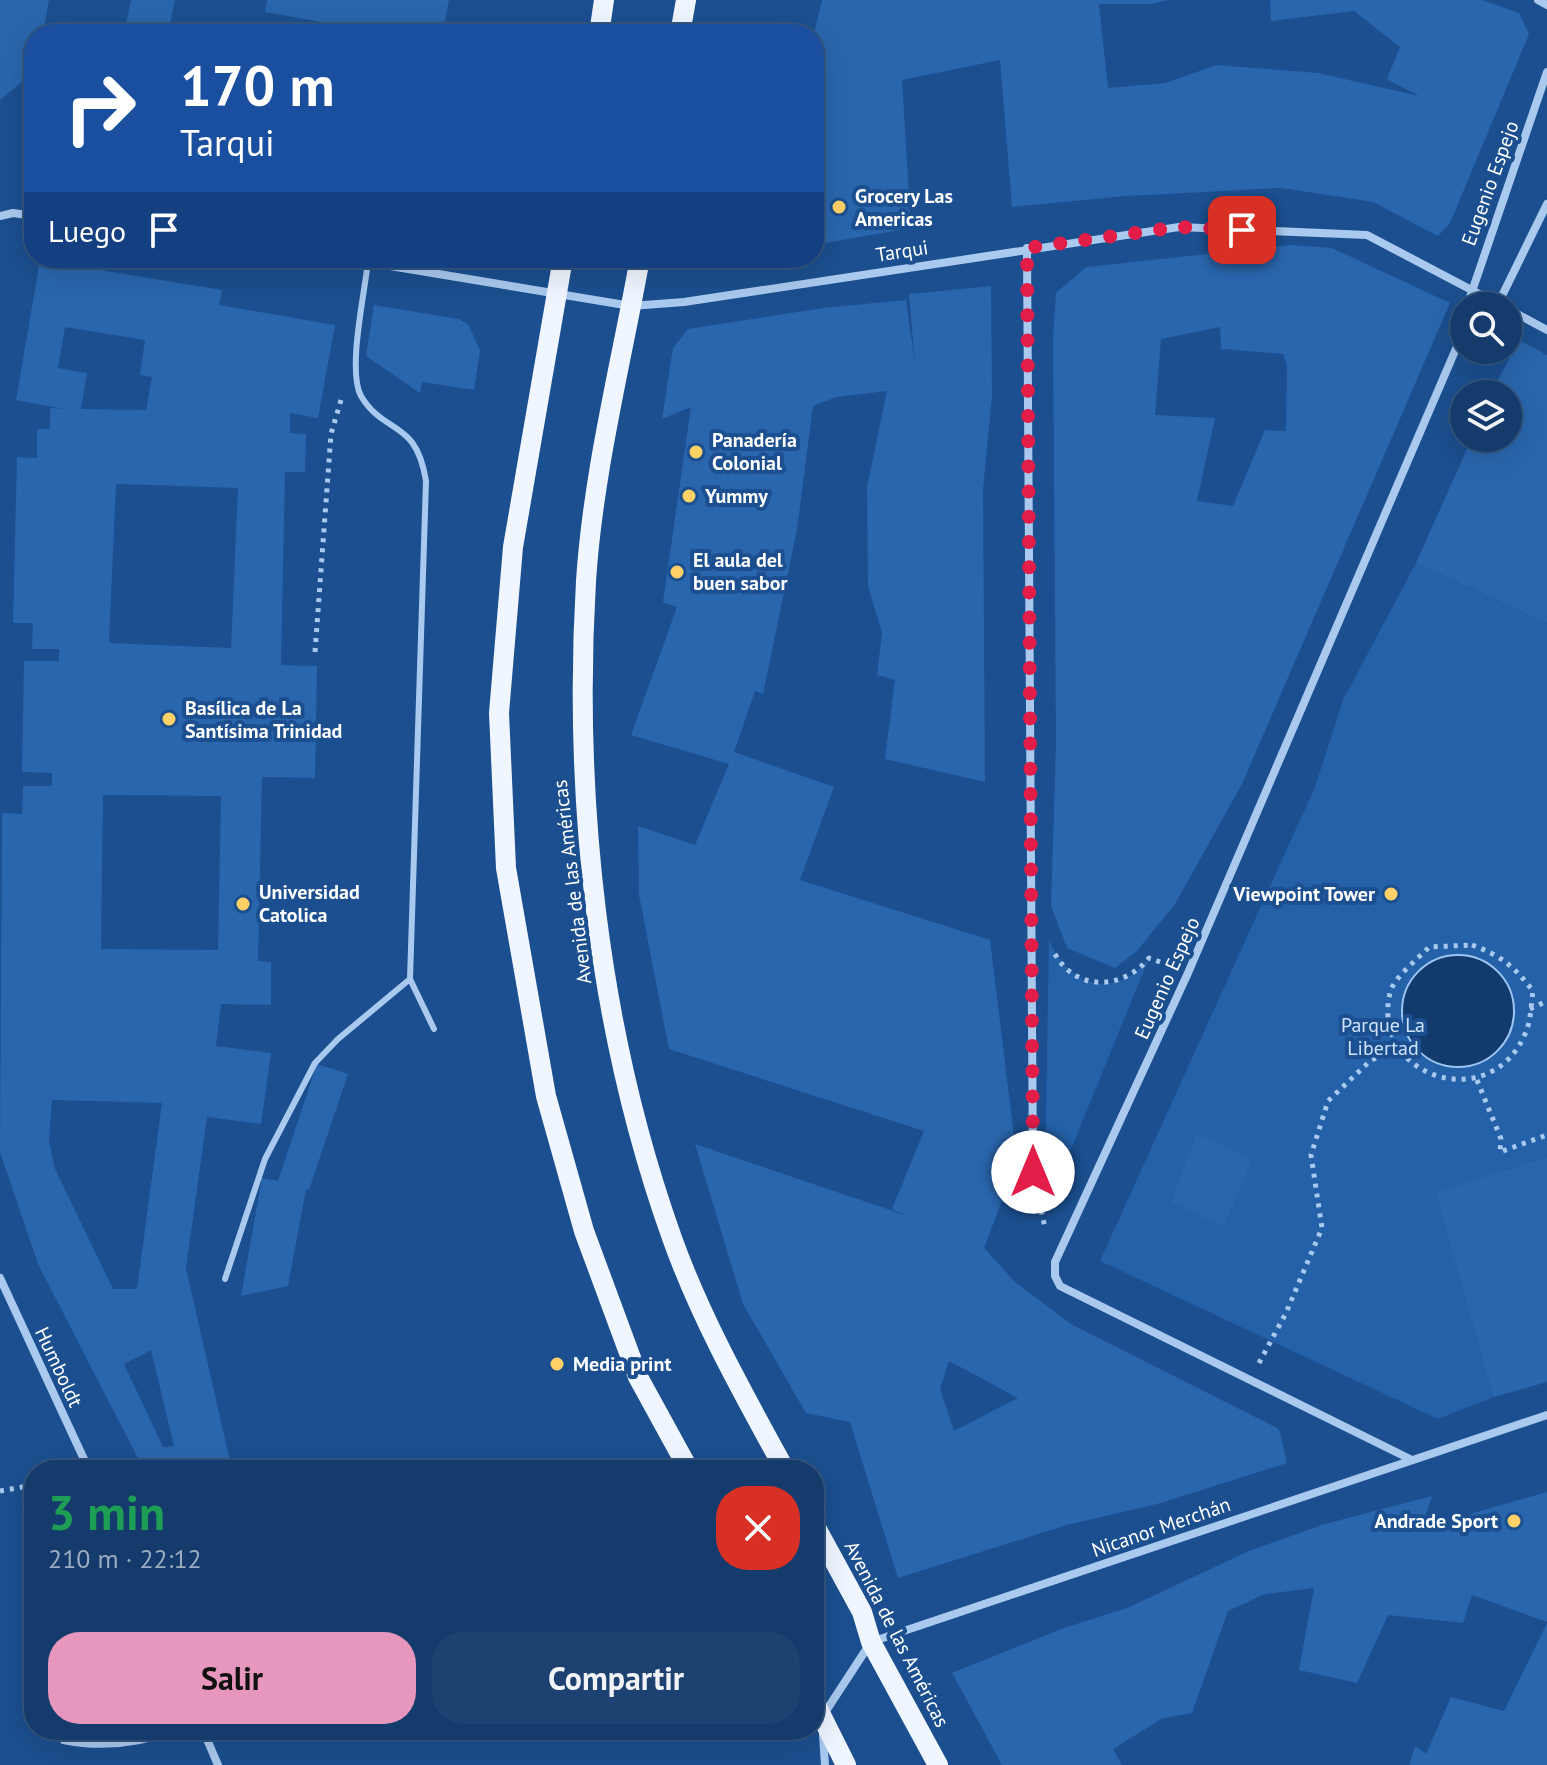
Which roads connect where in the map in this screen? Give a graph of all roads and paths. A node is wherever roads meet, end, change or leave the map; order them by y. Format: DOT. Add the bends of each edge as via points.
graph roads {
  1 [pos="604,0"];
  2 [pos="686,0"];
  3 [pos="1538,0"];
  4 [pos="1547,5"];
  5 [pos="600,24"];
  6 [pos="682,24"];
  7 [pos="1547,72"];
  8 [pos="1547,204"];
  9 [pos="24,215"];
  10 [pos="0,216"];
  11 [pos="1027,248"];
  12 [pos="367,268"];
  13 [pos="406,268"];
  14 [pos="561,268"];
  15 [pos="638,268"];
  16 [pos="1470,289"];
  17 [pos="1469,292"];
  18 [pos="1476,292"];
  19 [pos="1506,292"];
  20 [pos="557,296"];
  21 [pos="631,306"];
  22 [pos="1522,317"];
  23 [pos="1547,330"];
  24 [pos="1450,363"];
  25 [pos="356,380"];
  26 [pos="315,652"];
  27 [pos="1032,934"];
  28 [pos="1188,973"];
  29 [pos="410,979"];
  30 [pos="1547,1001"];
  31 [pos="1530,1009"];
  32 [pos="434,1029"];
  33 [pos="1400,1045"];
  34 [pos="1477,1080"];
  35 [pos="1547,1135"];
  36 [pos="1033,1172"];
  37 [pos="1055,1276"];
  38 [pos="0,1278"];
  39 [pos="225,1279"];
  40 [pos="1250,1379"];
  41 [pos="1547,1415"];
  42 [pos="1410,1459"];
  43 [pos="84,1460"];
  44 [pos="684,1460"];
  45 [pos="780,1460"];
  46 [pos="24,1487"];
  47 [pos="0,1491"];
  48 [pos="824,1542"];
  49 [pos="871,1642"];
  50 [pos="824,1701"];
  51 [pos="824,1721"];
  52 [pos="63,1740"];
  53 [pos="145,1740"];
  54 [pos="207,1740"];
  55 [pos="822,1740"];
  56 [pos="218,1765"];
  57 [pos="825,1765"];
  58 [pos="846,1765"];
  59 [pos="938,1765"];
  1 -- 5 [label="main road"];
  2 -- 6 [label="main road"];
  3 -- 4 [label="street"];
  7 -- 16 [label="street, Eugenio Espejo"];
  8 -- 19 [label="street"];
  9 -- 10 [label="street"];
  11 -- 16 [label="street, Tarqui" via="1179,227 1367,235"];
  11 -- 21 [label="street, Tarqui"];
  11 -- 27 [label="street"];
  12 -- 25 [label="lane"];
  13 -- 20 [label="street, Tarqui"];
  14 -- 20 [label="main road"];
  15 -- 21 [label="main road, Avenida de las Américas"];
  16 -- 17 [label="street, Eugenio Espejo"];
  16 -- 18 [label="street, Tarqui"];
  20 -- 21 [label="street, Tarqui"];
  20 -- 44 [label="main road" via="512,562 499,713 506,868 546,1096 584,1231 638,1377"];
  21 -- 45 [label="main road, Avenida de las Américas" via="586,578 582,757 595,890 611,999 650,1173 709,1326"];
  22 -- 23 [label="street"];
  24 -- 28 [label="street, Eugenio Espejo"];
  25 -- 26 [label="path" via="337,408 331,434"];
  25 -- 29 [label="lane" via="366,402 412,439 426,481"];
  27 -- 28 [label="path" via="1049,940 1062,965 1083,980 1119,981 1149,958"];
  27 -- 36 [label="street"];
  28 -- 37 [label="street, Eugenio Espejo" via="1055,1262"];
  29 -- 32 [label="lane"];
  29 -- 39 [label="lane" via="315,1063 265,1159"];
  30 -- 31 [label="path"];
  31 -- 33 [label="path" via="1533,991 1497,954 1472,945 1429,947 1390,990 1387,1026"];
  31 -- 34 [label="path" via="1526,1033 1504,1065"];
  33 -- 34 [label="path" via="1414,1067 1439,1077"];
  33 -- 40 [label="path" via="1370,1061 1328,1101 1311,1155 1322,1228 1286,1313"];
  34 -- 35 [label="path" via="1501,1139 1500,1152"];
  36 -- 37 [label="path"];
  37 -- 40 [label="street" via="1060,1286"];
  38 -- 43 [label="street, Humboldt"];
  40 -- 42 [label="street"];
  41 -- 42 [label="street, Nicanor Merchán"];
  42 -- 49 [label="street, Nicanor Merchán"];
  46 -- 47 [label="path"];
  48 -- 49 [label="main road, Avenida de las Américas" via="862,1612"];
  49 -- 50 [label="street"];
  49 -- 59 [label="main road, Avenida de las Américas"];
  51 -- 58 [label="main road"];
  52 -- 53 [label="lane" via="99,1748"];
  54 -- 56 [label="street"];
  55 -- 57 [label="street"];
}
